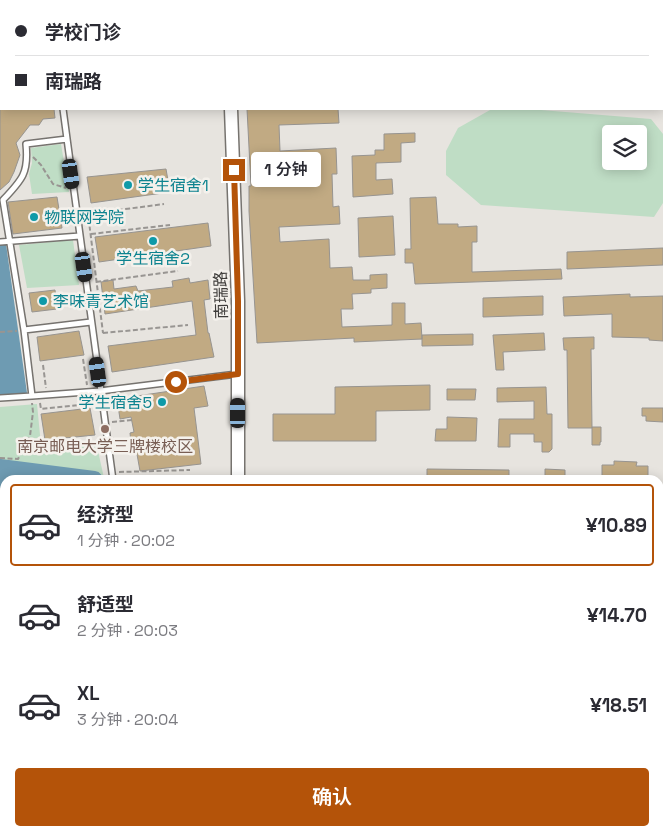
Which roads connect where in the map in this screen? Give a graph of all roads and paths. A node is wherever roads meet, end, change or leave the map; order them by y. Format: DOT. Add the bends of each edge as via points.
graph roads {
  1 [pos="63,110"];
  2 [pos="231,110"];
  3 [pos="67,139"];
  4 [pos="27,153"];
  5 [pos="74,190"];
  6 [pos="2,202"];
  7 [pos="164,204"];
  8 [pos="88,214"];
  9 [pos="77,216"];
  10 [pos="170,225"];
  11 [pos="91,234"];
  12 [pos="80,236"];
  13 [pos="10,241"];
  14 [pos="0,242"];
  15 [pos="178,271"];
  16 [pos="97,282"];
  17 [pos="91,322"];
  18 [pos="188,325"];
  19 [pos="21,330"];
  20 [pos="0,332"];
  21 [pos="104,333"];
  22 [pos="93,334"];
  23 [pos="42,365"];
  24 [pos="238,374"];
  25 [pos="100,391"];
  26 [pos="47,395"];
  27 [pos="32,396"];
  28 [pos="0,398"];
  29 [pos="133,420"];
  30 [pos="105,423"];
  31 [pos="0,458"];
  32 [pos="190,470"];
  33 [pos="113,475"];
  34 [pos="126,475"];
  35 [pos="238,475"];
  1 -- 3 [label="lane"];
  2 -- 24 [label="street, 南瑞路"];
  3 -- 4 [label="lane" via="26,144"];
  3 -- 5 [label="lane"];
  4 -- 5 [label="path" via="41,165 53,184"];
  4 -- 6 [label="lane" via="21,181"];
  5 -- 9 [label="lane"];
  6 -- 13 [label="lane"];
  7 -- 8 [label="path"];
  8 -- 9 [label="path"];
  8 -- 11 [label="path"];
  9 -- 12 [label="lane"];
  10 -- 11 [label="path"];
  11 -- 16 [label="path"];
  12 -- 13 [label="lane"];
  12 -- 17 [label="lane"];
  13 -- 14 [label="lane"];
  13 -- 19 [label="lane"];
  15 -- 16 [label="path"];
  16 -- 21 [label="path"];
  17 -- 19 [label="lane"];
  17 -- 22 [label="lane"];
  18 -- 21 [label="path"];
  19 -- 20 [label="path"];
  19 -- 27 [label="lane"];
  21 -- 22 [label="path"];
  22 -- 25 [label="lane"];
  23 -- 26 [label="path"];
  24 -- 25 [label="lane"];
  24 -- 35 [label="street, 南瑞路"];
  25 -- 26 [label="lane"];
  25 -- 30 [label="lane"];
  26 -- 27 [label="lane"];
  27 -- 28 [label="lane"];
  27 -- 31 [label="path" via="30,436 18,459"];
  29 -- 30 [label="path"];
  30 -- 33 [label="lane"];
  32 -- 34 [label="path"];
}
